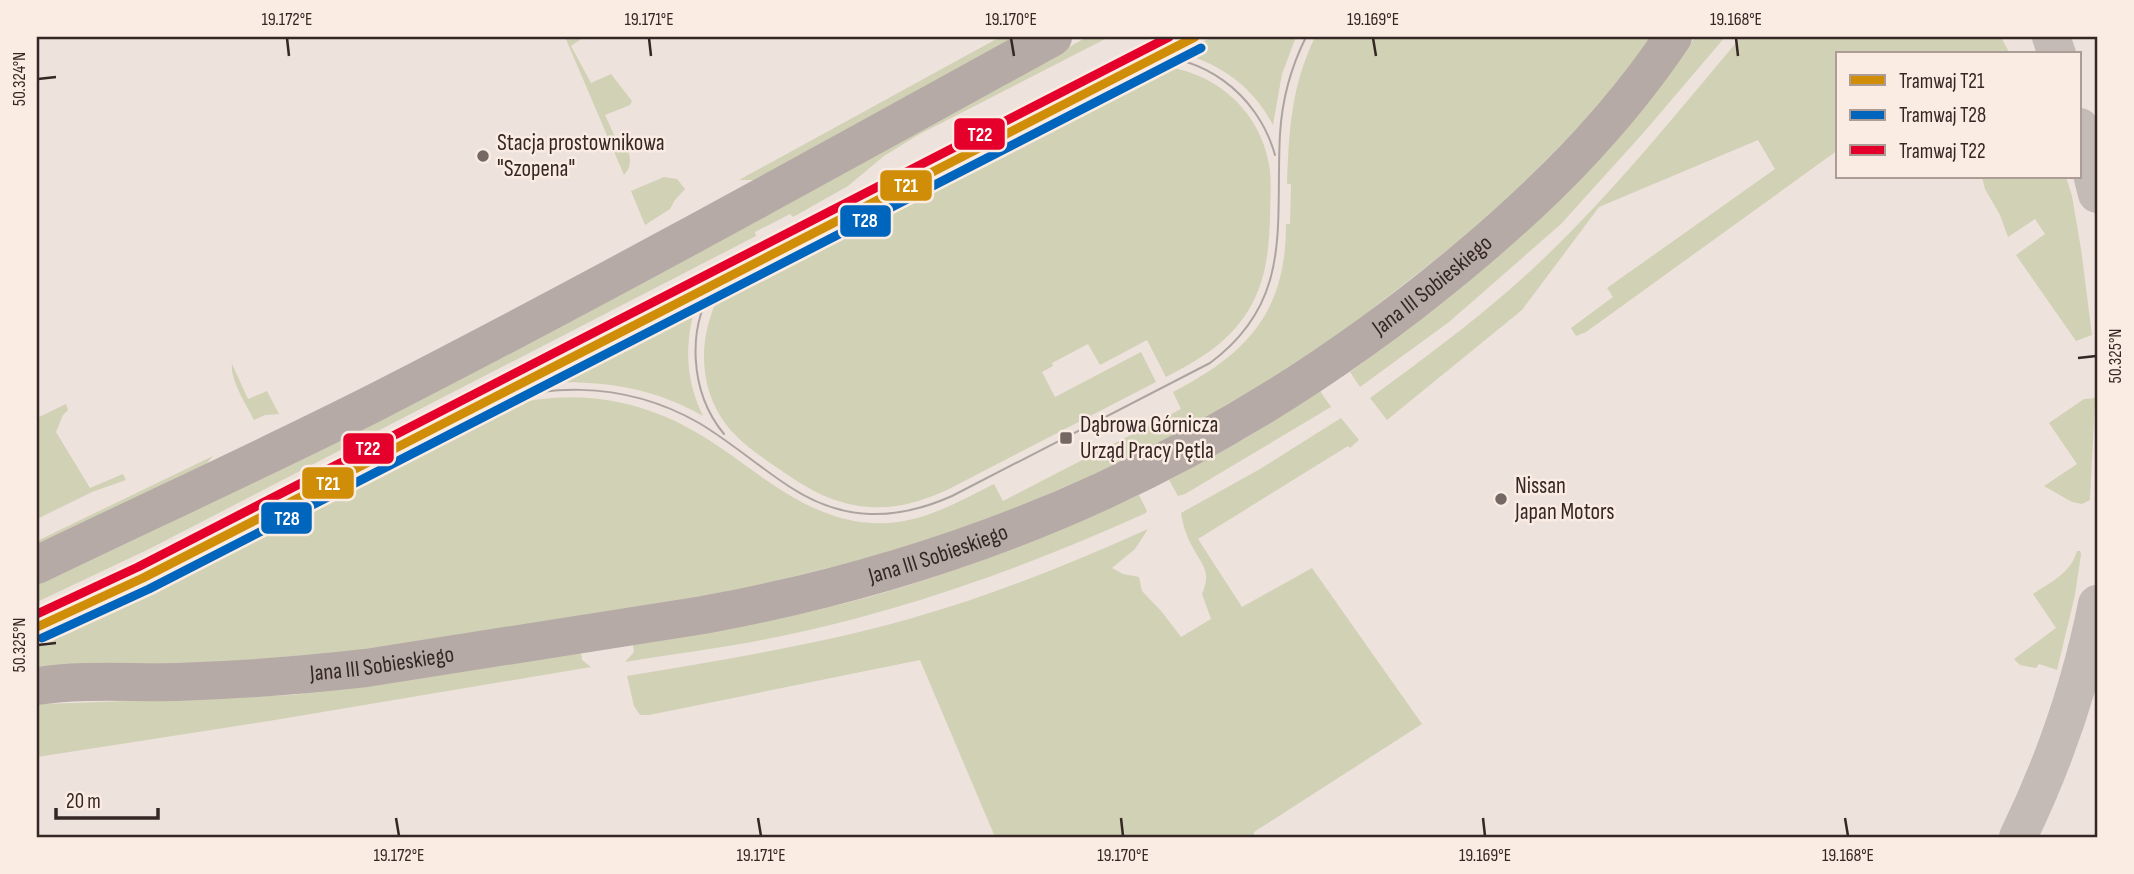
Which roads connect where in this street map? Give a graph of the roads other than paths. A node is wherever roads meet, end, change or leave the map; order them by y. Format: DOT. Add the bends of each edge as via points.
graph roads {
  1 [pos="1053,37"];
  2 [pos="1673,37"];
  3 [pos="2082,135"];
  4 [pos="2097,194"];
  5 [pos="37,565"];
  6 [pos="2097,604"];
  7 [pos="37,686"];
  8 [pos="2018,837"];
  1 -- 5 [label="main road" via="473,351"];
  2 -- 7 [label="main road, Jana III Sobieskiego" via="1612,119 1556,180 1407,307 1250,414 1163,463 1047,517 876,576 703,615 313,674"];
  3 -- 4 [label="street"];
  6 -- 8 [label="street" via="2073,700"];
}
